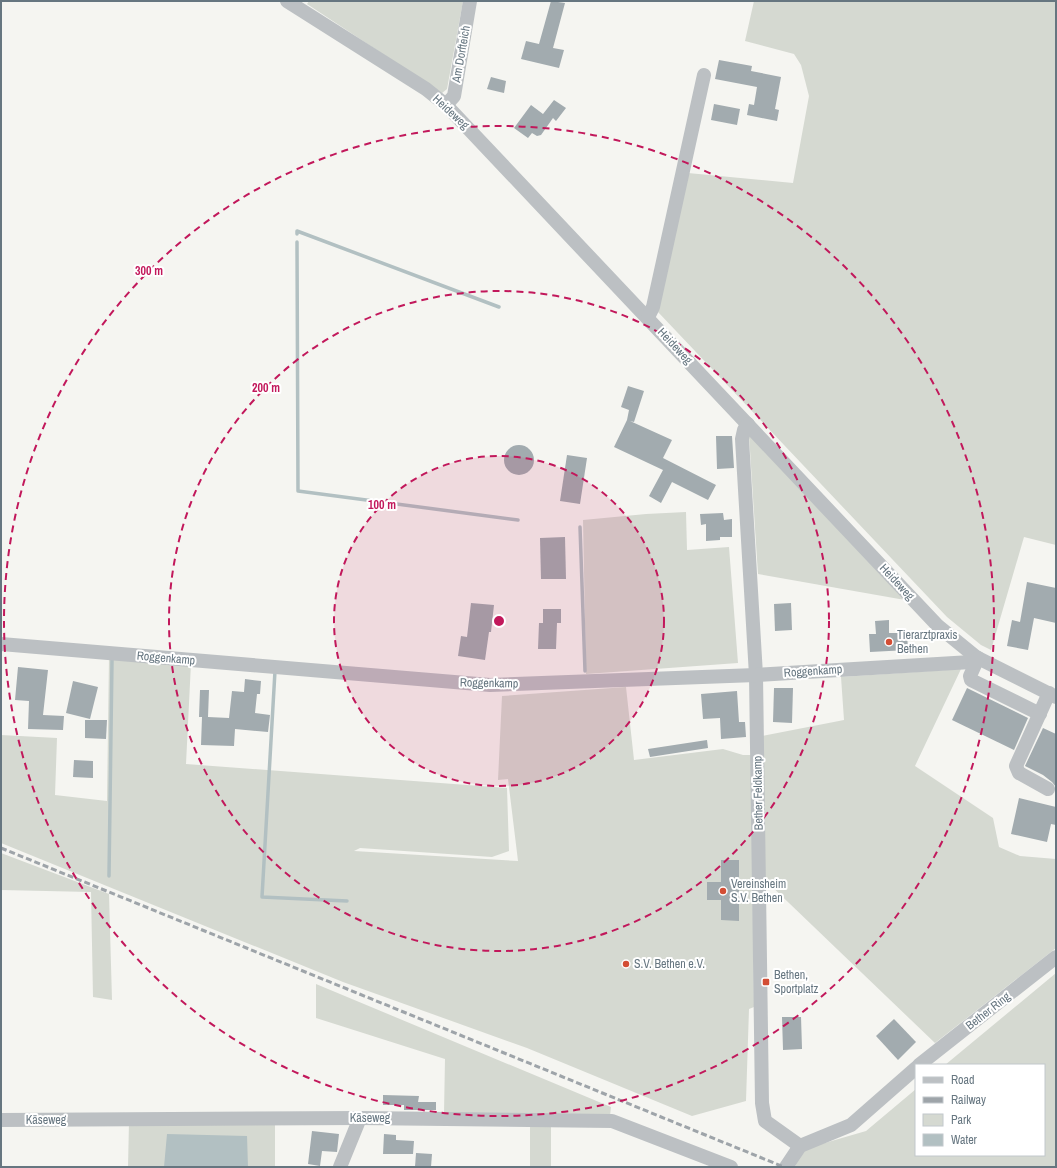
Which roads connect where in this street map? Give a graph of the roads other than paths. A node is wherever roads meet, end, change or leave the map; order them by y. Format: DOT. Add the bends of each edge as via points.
graph roads {
  1 [pos="287,1"];
  2 [pos="470,1"];
  3 [pos="704,75"];
  4 [pos="446,105"];
  5 [pos="648,317"];
  6 [pos="748,424"];
  7 [pos="1,644"];
  8 [pos="977,657"];
  9 [pos="756,674"];
  10 [pos="1052,695"];
  11 [pos="1040,714"];
  12 [pos="1048,789"];
  13 [pos="1056,956"];
  14 [pos="921,1064"];
  15 [pos="915,1069"];
  16 [pos="360,1118"];
  17 [pos="1,1120"];
  18 [pos="800,1146"];
  19 [pos="340,1167"];
  20 [pos="731,1167"];
  21 [pos="786,1167"];
  1 -- 4 [label="street, Heideweg" via="426,89"];
  2 -- 4 [label="street, Am Dorfteich" via="454,96"];
  3 -- 5 [label="street" via="653,308"];
  4 -- 5 [label="street, Heideweg"];
  5 -- 6 [label="street, Heideweg"];
  6 -- 8 [label="street, Heideweg" via="938,626"];
  6 -- 9 [label="street, Bether Feldkamp" via="742,439"];
  7 -- 9 [label="street, Roggenkamp" via="490,685"];
  8 -- 9 [label="street, Roggenkamp" via="971,662"];
  8 -- 10 [label="street, Heideweg"];
  8 -- 11 [label="street" via="971,680"];
  9 -- 18 [label="street, Bether Feldkamp" via="758,1001 762,1103 765,1121"];
  10 -- 11 [label="street"];
  11 -- 12 [label="street" via="1016,770"];
  13 -- 14 [label="street, Bether Ring"];
  15 -- 18 [label="street" via="851,1125"];
  16 -- 17 [label="street, Käseweg"];
  16 -- 19 [label="street"];
  16 -- 20 [label="street, Käseweg" via="612,1121"];
  18 -- 21 [label="street"];
}
